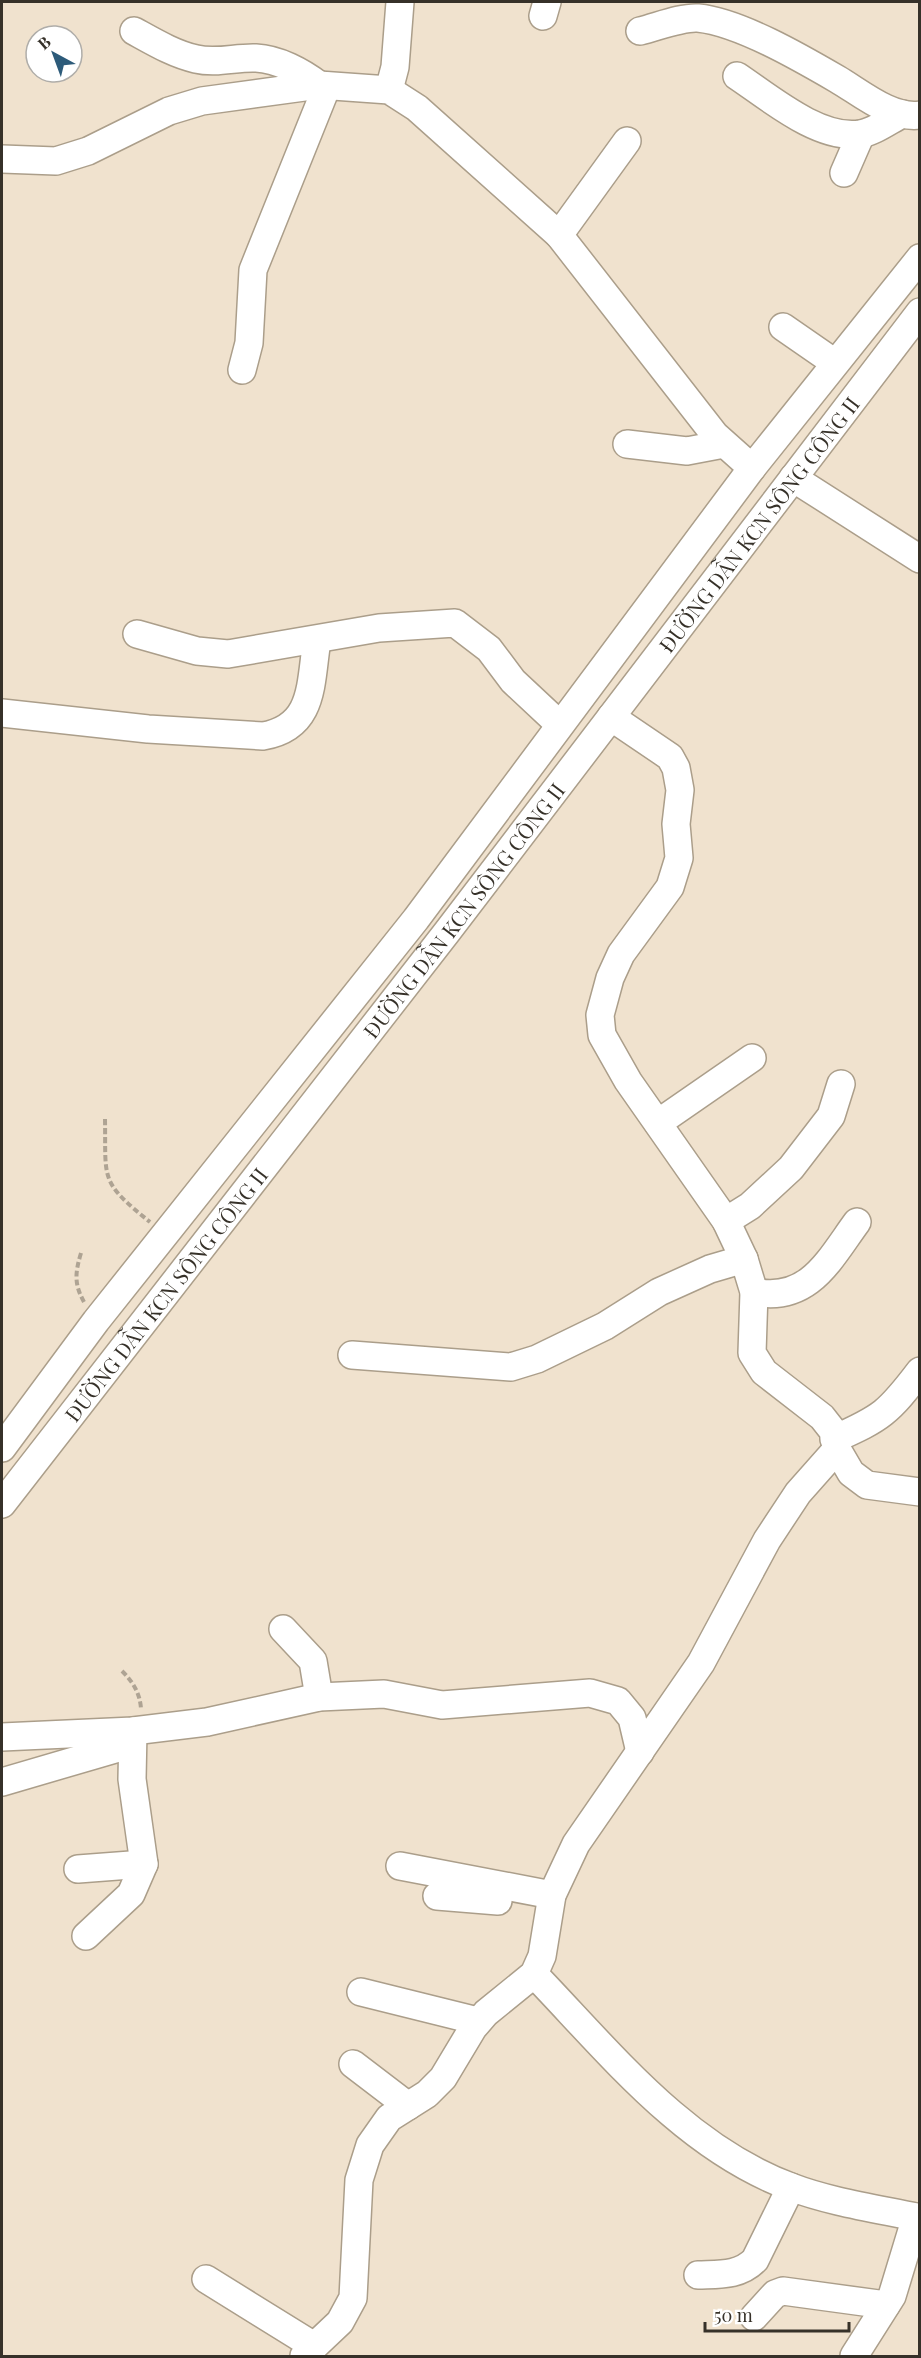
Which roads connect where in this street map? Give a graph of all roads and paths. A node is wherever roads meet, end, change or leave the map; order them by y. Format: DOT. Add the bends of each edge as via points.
graph roads {
  1 [pos="400,2"];
  2 [pos="134,30"];
  3 [pos="640,32"];
  4 [pos="737,76"];
  5 [pos="323,86"];
  6 [pos="389,90"];
  7 [pos="911,115"];
  8 [pos="861,134"];
  9 [pos="627,141"];
  10 [pos="2,159"];
  11 [pos="844,173"];
  12 [pos="559,235"];
  13 [pos="920,258"];
  14 [pos="920,312"];
  15 [pos="783,327"];
  16 [pos="835,363"];
  17 [pos="242,369"];
  18 [pos="627,444"];
  19 [pos="724,444"];
  20 [pos="752,468"];
  21 [pos="793,478"];
  22 [pos="920,559"];
  23 [pos="137,634"];
  24 [pos="317,640"];
  25 [pos="2,713"];
  26 [pos="611,717"];
  27 [pos="560,724"];
  28 [pos="752,1058"];
  29 [pos="841,1084"];
  30 [pos="105,1119"];
  31 [pos="658,1123"];
  32 [pos="726,1221"];
  33 [pos="857,1222"];
  34 [pos="164,1233"];
  35 [pos="81,1253"];
  36 [pos="744,1259"];
  37 [pos="754,1292"];
  38 [pos="96,1321"];
  39 [pos="352,1355"];
  40 [pos="920,1371"];
  41 [pos="836,1444"];
  42 [pos="2,1448"];
  43 [pos="920,1492"];
  44 [pos="2,1504"];
  45 [pos="283,1629"];
  46 [pos="122,1671"];
  47 [pos="319,1697"];
  48 [pos="136,1735"];
  49 [pos="2,1737"];
  50 [pos="640,1752"];
  51 [pos="2,1782"];
  52 [pos="144,1864"];
  53 [pos="400,1866"];
  54 [pos="78,1869"];
  55 [pos="436,1896"];
  56 [pos="551,1900"];
  57 [pos="86,1936"];
  58 [pos="534,1974"];
  59 [pos="361,1992"];
  60 [pos="478,2021"];
  61 [pos="353,2064"];
  62 [pos="408,2106"];
  63 [pos="791,2187"];
  64 [pos="918,2218"];
  65 [pos="698,2275"];
  66 [pos="206,2279"];
  67 [pos="886,2305"];
  68 [pos="754,2317"];
  69 [pos="309,2351"];
  70 [pos="854,2356"];
  1 -- 6 [label="street"];
  2 -- 5 [label="street" via="176,54 225,62 256,58 286,66"];
  3 -- 7 [label="street" via="696,18 725,24 777,47 892,111"];
  4 -- 8 [label="street" via="790,112 827,130"];
  5 -- 6 [label="street"];
  5 -- 10 [label="street" via="202,101 169,111 88,152 56,161"];
  5 -- 17 [label="street" via="253,270 249,343"];
  6 -- 12 [label="street" via="417,108"];
  7 -- 8 [label="street"];
  8 -- 11 [label="street"];
  9 -- 12 [label="street"];
  12 -- 19 [label="street"];
  13 -- 16 [label="street, ĐƯỜNG DẪN KCN SÔNG CÔNG II"];
  14 -- 21 [label="street, ĐƯỜNG DẪN KCN SÔNG CÔNG II"];
  15 -- 16 [label="street"];
  16 -- 20 [label="street, ĐƯỜNG DẪN KCN SÔNG CÔNG II"];
  18 -- 19 [label="street" via="687,451"];
  19 -- 20 [label="street"];
  20 -- 27 [label="street, ĐƯỜNG DẪN KCN SÔNG CÔNG II"];
  21 -- 22 [label="street"];
  21 -- 26 [label="street, ĐƯỜNG DẪN KCN SÔNG CÔNG II"];
  23 -- 24 [label="street" via="197,651 228,654"];
  24 -- 25 [label="street" via="302,714 296,723 277,733 263,736 148,729"];
  24 -- 27 [label="street" via="379,628 455,622 489,649 513,681"];
  26 -- 31 [label="street" via="670,757 680,790 677,873 621,954 600,1015 602,1035"];
  26 -- 44 [label="street, ĐƯỜNG DẪN KCN SÔNG CÔNG II"];
  27 -- 34 [label="street, ĐƯỜNG DẪN KCN SÔNG CÔNG II" via="416,919"];
  28 -- 31 [label="street"];
  29 -- 32 [label="street" via="831,1116 791,1168 750,1206"];
  30 -- 34 [label="path" via="107,1178 129,1205"];
  31 -- 32 [label="street"];
  32 -- 36 [label="street"];
  33 -- 37 [label="street" via="818,1275 802,1286 781,1294"];
  34 -- 38 [label="street, ĐƯỜNG DẪN KCN SÔNG CÔNG II"];
  35 -- 38 [label="path" via="76,1285"];
  36 -- 37 [label="street"];
  36 -- 39 [label="street" via="710,1269 660,1292 604,1326 537,1359 511,1367"];
  37 -- 41 [label="street" via="752,1353 764,1372 822,1417 833,1431"];
  38 -- 42 [label="street, ĐƯỜNG DẪN KCN SÔNG CÔNG II"];
  40 -- 41 [label="street" via="888,1410"];
  41 -- 43 [label="street" via="851,1473 867,1485"];
  41 -- 50 [label="street" via="767,1540 701,1663"];
  45 -- 47 [label="street" via="313,1661"];
  46 -- 48 [label="path" via="141,1700"];
  47 -- 48 [label="street"];
  47 -- 50 [label="street" via="384,1694 442,1705 590,1693 618,1701 632,1718"];
  48 -- 49 [label="street"];
  48 -- 51 [label="street"];
  48 -- 52 [label="street" via="132,1779"];
  50 -- 56 [label="street" via="576,1844"];
  52 -- 54 [label="street"];
  52 -- 57 [label="street" via="131,1894"];
  53 -- 56 [label="street"];
  55 -- 56 [label="street"];
  56 -- 58 [label="street" via="542,1956"];
  58 -- 60 [label="street"];
  58 -- 63 [label="street" via="657,2101 707,2140"];
  59 -- 60 [label="street"];
  60 -- 62 [label="street" via="443,2078"];
  61 -- 62 [label="street"];
  62 -- 69 [label="street" via="389,2118 370,2145 359,2180 353,2298 340,2322"];
  63 -- 64 [label="street"];
  63 -- 65 [label="street" via="755,2260 746,2269"];
  64 -- 67 [label="street"];
  66 -- 69 [label="street"];
  67 -- 68 [label="street" via="783,2291 775,2294"];
  67 -- 70 [label="street"];
}
